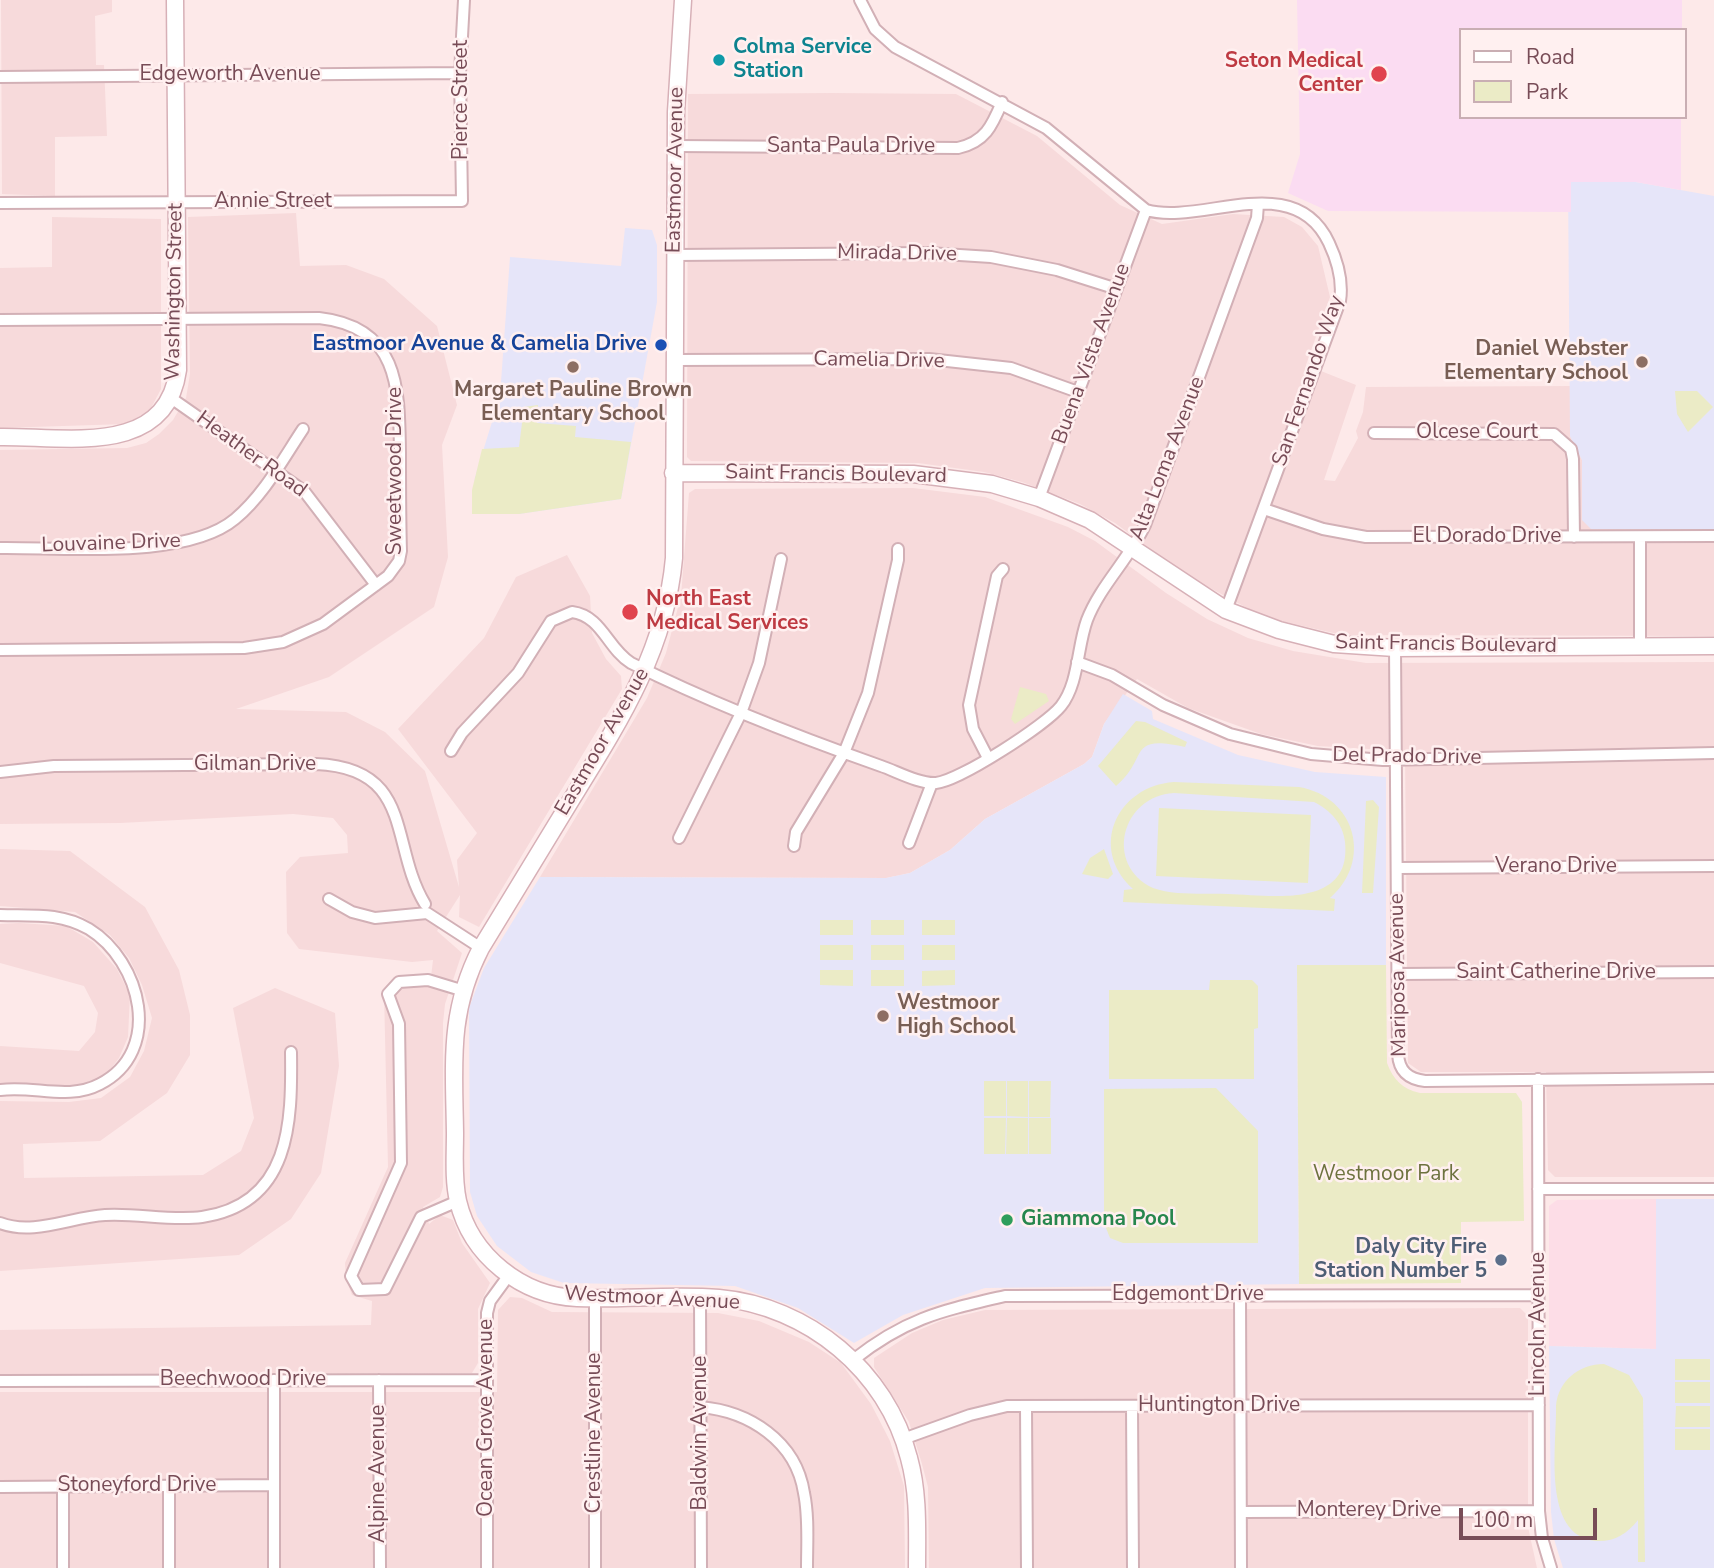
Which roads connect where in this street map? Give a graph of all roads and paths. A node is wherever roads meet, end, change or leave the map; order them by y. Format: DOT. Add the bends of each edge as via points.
graph roads {
  1 [pos="175,0"];
  2 [pos="464,0"];
  3 [pos="683,0"];
  4 [pos="860,0"];
  5 [pos="460,73"];
  6 [pos="176,76"];
  7 [pos="0,77"];
  8 [pos="1002,102"];
  9 [pos="676,146"];
  10 [pos="462,201"];
  11 [pos="176,202"];
  12 [pos="0,203"];
  13 [pos="1258,204"];
  14 [pos="1146,210"];
  15 [pos="676,255"];
  16 [pos="1114,288"];
  17 [pos="178,318"];
  18 [pos="0,320"];
  19 [pos="675,360"];
  20 [pos="1078,392"];
  21 [pos="171,398"];
  22 [pos="303,429"];
  23 [pos="1374,433"];
  24 [pos="0,437"];
  25 [pos="276,470"];
  26 [pos="673,473"];
  27 [pos="1039,498"];
  28 [pos="1264,509"];
  29 [pos="1714,536"];
  30 [pos="1574,537"];
  31 [pos="1640,537"];
  32 [pos="0,548"];
  33 [pos="1135,548"];
  34 [pos="898,549"];
  35 [pos="781,559"];
  36 [pos="1003,569"];
  37 [pos="376,585"];
  38 [pos="1226,611"];
  39 [pos="1714,646"];
  40 [pos="1640,647"];
  41 [pos="1395,648"];
  42 [pos="0,650"];
  43 [pos="1077,662"];
  44 [pos="646,670"];
  45 [pos="741,713"];
  46 [pos="451,751"];
  47 [pos="844,753"];
  48 [pos="1714,753"];
  49 [pos="988,758"];
  50 [pos="1396,760"];
  51 [pos="0,772"];
  52 [pos="932,783"];
  53 [pos="679,838"];
  54 [pos="909,843"];
  55 [pos="794,846"];
  56 [pos="1714,866"];
  57 [pos="1397,868"];
  58 [pos="329,899"];
  59 [pos="426,909"];
  60 [pos="0,915"];
  61 [pos="481,948"];
  62 [pos="1714,972"];
  63 [pos="1398,974"];
  64 [pos="461,990"];
  65 [pos="291,1052"];
  66 [pos="1714,1078"];
  67 [pos="1538,1079"];
  68 [pos="0,1090"];
  69 [pos="1538,1189"];
  70 [pos="1714,1189"];
  71 [pos="458,1201"];
  72 [pos="0,1223"];
  73 [pos="509,1275"];
  74 [pos="1240,1295"];
  75 [pos="1538,1295"];
  76 [pos="700,1297"];
  77 [pos="594,1298"];
  78 [pos="853,1360"];
  79 [pos="274,1380"];
  80 [pos="379,1380"];
  81 [pos="487,1380"];
  82 [pos="0,1381"];
  83 [pos="1539,1405"];
  84 [pos="1027,1406"];
  85 [pos="1132,1406"];
  86 [pos="1240,1406"];
  87 [pos="701,1407"];
  88 [pos="903,1439"];
  89 [pos="274,1485"];
  90 [pos="63,1486"];
  91 [pos="169,1486"];
  92 [pos="0,1487"];
  93 [pos="1539,1511"];
  94 [pos="1241,1512"];
  95 [pos="63,1568"];
  96 [pos="169,1568"];
  97 [pos="274,1568"];
  98 [pos="380,1568"];
  99 [pos="487,1568"];
  100 [pos="595,1568"];
  101 [pos="701,1568"];
  102 [pos="807,1568"];
  103 [pos="917,1568"];
  104 [pos="1027,1568"];
  105 [pos="1133,1568"];
  106 [pos="1241,1568"];
  107 [pos="1551,1568"];
  1 -- 6 [label="street, Washington Street"];
  2 -- 5 [label="street, Pierce Street"];
  3 -- 9 [label="street, Eastmoor Avenue"];
  4 -- 8 [label="street" via="875,29 895,47"];
  5 -- 6 [label="street, Edgeworth Avenue"];
  5 -- 10 [label="street, Pierce Street"];
  6 -- 7 [label="street, Edgeworth Avenue"];
  6 -- 11 [label="street, Washington Street"];
  8 -- 9 [label="street, Santa Paula Drive" via="982,139 958,148"];
  8 -- 14 [label="street" via="1046,128"];
  9 -- 15 [label="street, Eastmoor Avenue"];
  10 -- 11 [label="street, Annie Street"];
  11 -- 12 [label="street, Annie Street"];
  11 -- 17 [label="street, Washington Street"];
  13 -- 14 [label="street, San Fernando Way" via="1164,215"];
  13 -- 28 [label="street, San Fernando Way" via="1294,209 1315,223 1330,246 1342,288 1338,311"];
  13 -- 33 [label="street, Alta Loma Avenue"];
  14 -- 16 [label="street, Buena Vista Avenue"];
  15 -- 16 [label="street, Mirada Drive" via="928,253 991,257"];
  15 -- 19 [label="street, Eastmoor Avenue"];
  16 -- 20 [label="street, Buena Vista Avenue"];
  17 -- 18 [label="street, Sweetwood Drive"];
  17 -- 21 [label="street, Washington Street" via="178,370"];
  17 -- 37 [label="street, Sweetwood Drive" via="331,319 355,327 382,350 395,374 399,400 401,551 394,569"];
  19 -- 20 [label="street, Camelia Drive" via="929,359 1011,368"];
  19 -- 26 [label="street, Eastmoor Avenue"];
  20 -- 27 [label="street, Buena Vista Avenue"];
  21 -- 24 [label="street, Washington Street" via="158,415 131,432"];
  21 -- 25 [label="street, Heather Road"];
  22 -- 25 [label="street, Louvaine Drive"];
  23 -- 30 [label="street, Olcese Court" via="1554,434 1571,449 1573,459"];
  25 -- 32 [label="street, Louvaine Drive" via="234,520 193,541 150,547"];
  25 -- 37 [label="street, Heather Road" via="315,503"];
  26 -- 27 [label="street, Saint Francis Boulevard" via="940,475"];
  26 -- 44 [label="street, Eastmoor Avenue" via="672,582"];
  27 -- 33 [label="street, Saint Francis Boulevard" via="1090,520"];
  28 -- 30 [label="street, El Dorado Drive" via="1323,529 1366,537"];
  28 -- 38 [label="street, San Fernando Way"];
  29 -- 31 [label="street, El Dorado Drive"];
  30 -- 31 [label="street, El Dorado Drive"];
  31 -- 40 [label="street"];
  33 -- 38 [label="street, Saint Francis Boulevard"];
  33 -- 43 [label="street, Alta Loma Avenue" via="1094,605"];
  34 -- 47 [label="street" via="868,693"];
  35 -- 45 [label="street" via="759,663"];
  36 -- 49 [label="street" via="997,576 969,705 973,729"];
  37 -- 42 [label="street, Sweetwood Drive" via="309,632 271,645"];
  38 -- 41 [label="street, Saint Francis Boulevard" via="1308,639"];
  39 -- 40 [label="street, Saint Francis Boulevard"];
  40 -- 41 [label="street, Saint Francis Boulevard"];
  41 -- 50 [label="street, Mariposa Avenue"];
  43 -- 49 [label="street, Alta Loma Avenue" via="1061,705"];
  43 -- 50 [label="street, Del Prado Drive" via="1230,734 1311,754"];
  44 -- 45 [label="street"];
  44 -- 46 [label="street" via="623,658 586,616 572,612 557,616 518,673"];
  44 -- 61 [label="street, Eastmoor Avenue"];
  45 -- 47 [label="street"];
  45 -- 53 [label="street"];
  47 -- 52 [label="street"];
  47 -- 55 [label="street" via="796,832"];
  48 -- 50 [label="street, Del Prado Drive"];
  49 -- 52 [label="street, Alta Loma Avenue" via="951,781"];
  50 -- 57 [label="street, Mariposa Avenue"];
  51 -- 59 [label="street, Gilman Drive" via="54,766 316,764 343,768 372,783 396,812 411,877"];
  52 -- 54 [label="street"];
  56 -- 57 [label="street, Verano Drive"];
  57 -- 63 [label="street, Mariposa Avenue"];
  58 -- 59 [label="street" via="375,918 395,919"];
  59 -- 61 [label="street"];
  60 -- 68 [label="street" via="61,917 89,930 124,965 139,1010 130,1056 101,1084 74,1093"];
  61 -- 64 [label="street, Eastmoor Avenue"];
  62 -- 63 [label="street, Saint Catherine Drive"];
  63 -- 67 [label="street, Mariposa Avenue" via="1398,1054 1406,1074 1425,1082"];
  64 -- 71 [label="street, Eastmoor Avenue" via="454,1047"];
  64 -- 71 [label="street" via="428,980 400,982 388,994 399,1024 401,1163 351,1276 359,1290 385,1289 421,1217"];
  65 -- 72 [label="street" via="292,1110 286,1143 262,1184 239,1203 200,1217 103,1215 26,1228"];
  66 -- 67 [label="street, Mariposa Avenue"];
  67 -- 69 [label="street, Lincoln Avenue"];
  69 -- 70 [label="street"];
  69 -- 75 [label="street, Lincoln Avenue"];
  71 -- 73 [label="street, Eastmoor Avenue" via="478,1244"];
  73 -- 77 [label="street, Westmoor Avenue" via="549,1294"];
  73 -- 81 [label="street, Ocean Grove Avenue" via="488,1306"];
  74 -- 75 [label="street, Edgemont Drive"];
  74 -- 78 [label="street, Edgemont Drive" via="1005,1296 929,1314 881,1338"];
  74 -- 86 [label="street"];
  75 -- 83 [label="street, Lincoln Avenue"];
  76 -- 77 [label="street, Westmoor Avenue"];
  76 -- 78 [label="street, Westmoor Avenue" via="741,1301 783,1313"];
  76 -- 87 [label="street, Baldwin Avenue"];
  77 -- 100 [label="street, Crestline Avenue"];
  78 -- 88 [label="street, Westmoor Avenue" via="883,1398"];
  79 -- 80 [label="street, Beechwood Drive"];
  79 -- 82 [label="street, Beechwood Drive"];
  79 -- 89 [label="street"];
  80 -- 81 [label="street, Beechwood Drive"];
  80 -- 98 [label="street, Alpine Avenue"];
  81 -- 99 [label="street, Ocean Grove Avenue"];
  83 -- 86 [label="street, Huntington Drive"];
  83 -- 93 [label="street, Lincoln Avenue"];
  84 -- 85 [label="street, Huntington Drive"];
  84 -- 88 [label="street, Huntington Drive" via="988,1409"];
  84 -- 104 [label="street"];
  85 -- 86 [label="street, Huntington Drive"];
  85 -- 105 [label="street"];
  86 -- 94 [label="street"];
  87 -- 101 [label="street, Baldwin Avenue"];
  87 -- 102 [label="street" via="745,1417 787,1452 804,1489"];
  88 -- 103 [label="street, Westmoor Avenue" via="916,1494"];
  89 -- 91 [label="street, Stoneyford Drive"];
  89 -- 97 [label="street"];
  90 -- 91 [label="street, Stoneyford Drive"];
  90 -- 92 [label="street, Stoneyford Drive"];
  90 -- 95 [label="street"];
  91 -- 96 [label="street"];
  93 -- 94 [label="street, Monterey Drive"];
  93 -- 107 [label="street, Lincoln Avenue"];
  94 -- 106 [label="street"];
}
